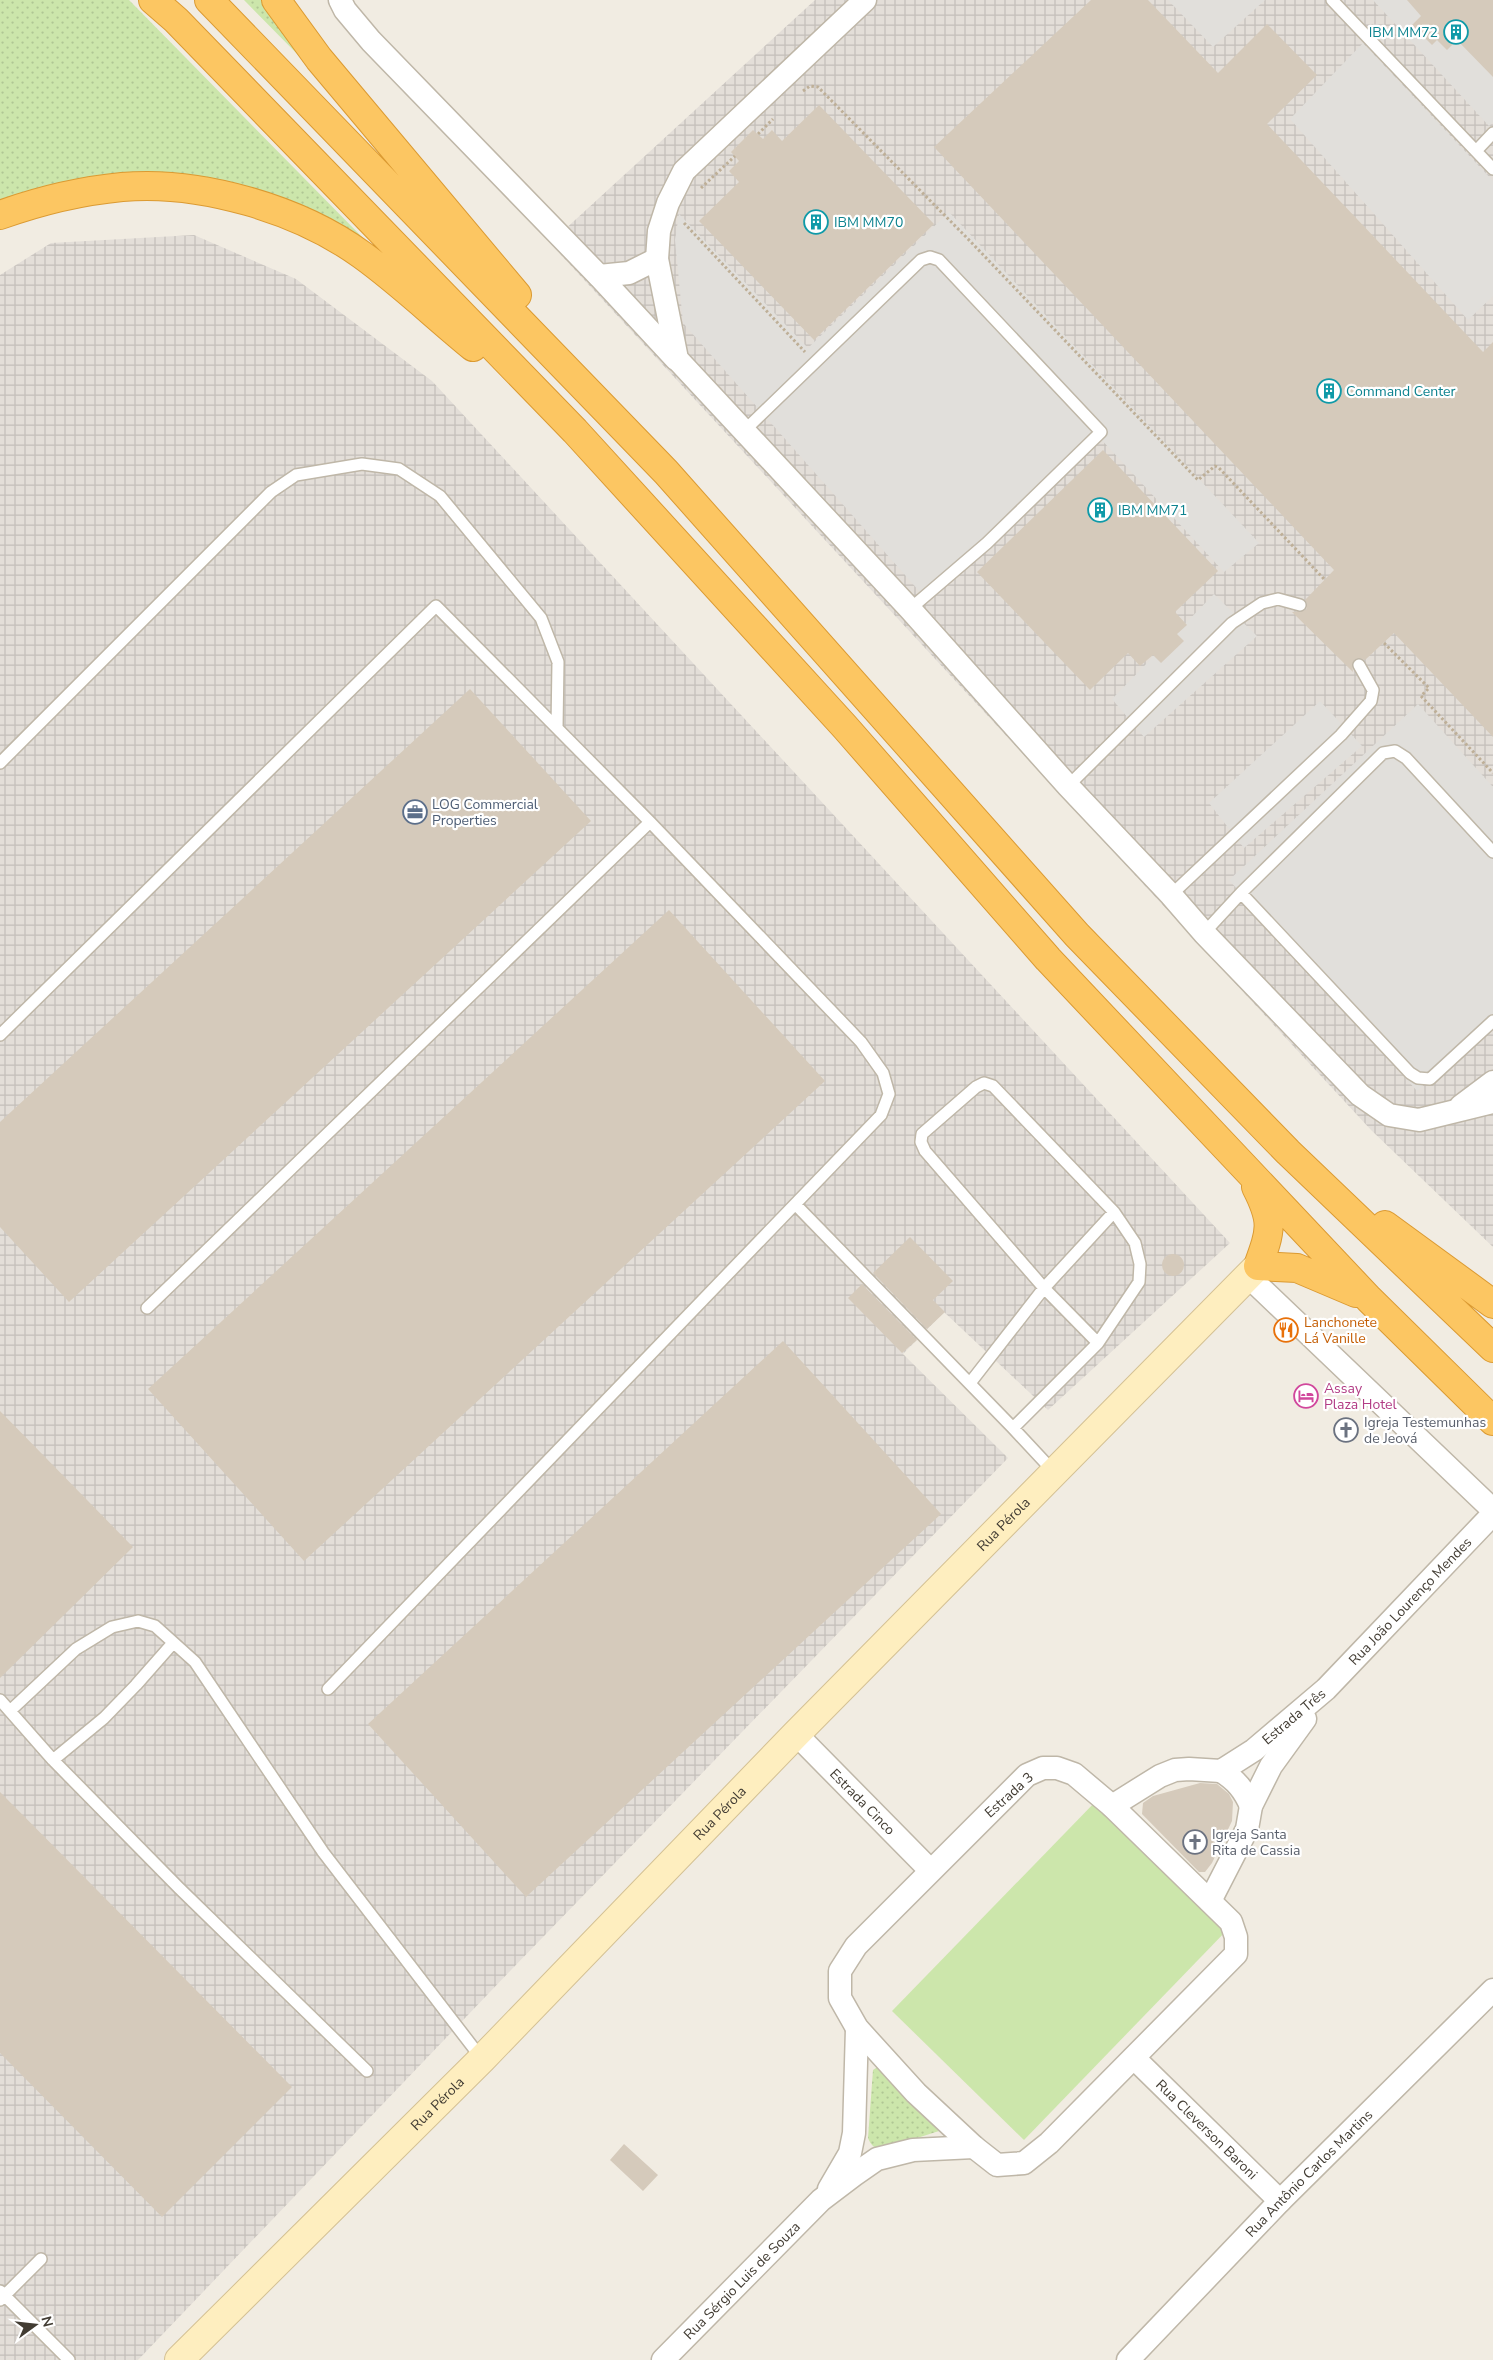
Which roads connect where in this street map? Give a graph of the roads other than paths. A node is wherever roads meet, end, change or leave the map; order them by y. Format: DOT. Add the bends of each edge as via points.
graph roads {
  1 [pos="153,0"];
  2 [pos="209,0"];
  3 [pos="276,0"];
  4 [pos="340,0"];
  5 [pos="865,0"];
  6 [pos="1332,0"];
  7 [pos="1493,134"];
  8 [pos="1476,151"];
  9 [pos="1493,169"];
  10 [pos="0,214"];
  11 [pos="657,259"];
  12 [pos="600,276"];
  13 [pos="677,360"];
  14 [pos="575,431"];
  15 [pos="744,431"];
  16 [pos="666,472"];
  17 [pos="1300,605"];
  18 [pos="910,609"];
  19 [pos="1359,665"];
  20 [pos="557,728"];
  21 [pos="0,763"];
  22 [pos="1068,786"];
  23 [pos="650,822"];
  24 [pos="1493,852"];
  25 [pos="1241,893"];
  26 [pos="1171,895"];
  27 [pos="1204,933"];
  28 [pos="1493,1020"];
  29 [pos="0,1035"];
  30 [pos="1493,1082"];
  31 [pos="1493,1102"];
  32 [pos="1454,1111"];
  33 [pos="1288,1152"];
  34 [pos="1238,1162"];
  35 [pos="796,1205"];
  36 [pos="1114,1212"];
  37 [pos="1254,1272"];
  38 [pos="1044,1288"];
  39 [pos="1369,1299"];
  40 [pos="1493,1304"];
  41 [pos="147,1308"];
  42 [pos="1098,1343"];
  43 [pos="1493,1348"];
  44 [pos="970,1383"];
  45 [pos="1493,1421"];
  46 [pos="1013,1428"];
  47 [pos="1055,1474"];
  48 [pos="1493,1510"];
  49 [pos="1493,1514"];
  50 [pos="173,1642"];
  51 [pos="328,1689"];
  52 [pos="1326,1689"];
  53 [pos="0,1700"];
  54 [pos="11,1710"];
  55 [pos="796,1734"];
  56 [pos="53,1760"];
  57 [pos="1221,1771"];
  58 [pos="1112,1806"];
  59 [pos="1251,1806"];
  60 [pos="930,1870"];
  61 [pos="1210,1901"];
  62 [pos="1493,1990"];
  63 [pos="857,2028"];
  64 [pos="1134,2058"];
  65 [pos="482,2059"];
  66 [pos="367,2070"];
  67 [pos="854,2133"];
  68 [pos="974,2147"];
  69 [pos="877,2159"];
  70 [pos="822,2200"];
  71 [pos="1280,2201"];
  72 [pos="41,2260"];
  73 [pos="2,2296"];
  74 [pos="69,2360"];
  75 [pos="179,2360"];
  76 [pos="663,2360"];
  77 [pos="1128,2360"];
  1 -- 14 [label="highway"];
  2 -- 16 [label="highway"];
  3 -- 16 [label="highway" via="319,59"];
  4 -- 12 [label="street" via="371,41"];
  5 -- 11 [label="street" via="684,171 659,230"];
  6 -- 8 [label="lane"];
  7 -- 8 [label="lane"];
  8 -- 9 [label="lane"];
  10 -- 14 [label="highway" via="37,202 122,187 203,191 281,212 322,229 362,255"];
  11 -- 12 [label="street" via="629,273"];
  11 -- 13 [label="street"];
  12 -- 13 [label="street"];
  13 -- 15 [label="street"];
  14 -- 34 [label="highway" via="845,727 1048,958"];
  15 -- 18 [label="street"];
  15 -- 18 [label="lane" via="921,260 930,257 939,260 1101,432 987,543"];
  16 -- 33 [label="highway" via="1077,935"];
  17 -- 22 [label="lane" via="1278,598 1262,603 1232,623"];
  18 -- 22 [label="street"];
  19 -- 26 [label="lane" via="1373,690 1371,701 1341,735"];
  20 -- 21 [label="lane" via="558,662 541,618 440,496 400,469 362,464 296,475 271,492"];
  20 -- 23 [label="lane"];
  20 -- 29 [label="lane" via="436,606"];
  22 -- 26 [label="street"];
  23 -- 35 [label="lane" via="861,1042 883,1073 889,1094 881,1115"];
  23 -- 41 [label="lane"];
  24 -- 25 [label="lane" via="1406,758 1395,751 1383,753"];
  25 -- 27 [label="lane"];
  25 -- 28 [label="lane" via="1418,1078 1430,1079"];
  26 -- 27 [label="street"];
  27 -- 32 [label="street" via="1360,1096 1389,1116 1419,1120"];
  30 -- 32 [label="street"];
  31 -- 32 [label="street"];
  33 -- 40 [label="highway"];
  33 -- 43 [label="highway"];
  34 -- 37 [label="highway" via="1266,1206 1270,1224 1268,1239"];
  34 -- 39 [label="highway"];
  35 -- 44 [label="lane"];
  35 -- 51 [label="lane"];
  36 -- 38 [label="lane"];
  36 -- 38 [label="lane" via="993,1086 984,1083 976,1087 922,1134 925,1151"];
  36 -- 42 [label="lane" via="1135,1243 1140,1264 1139,1282"];
  37 -- 39 [label="highway" via="1297,1268"];
  37 -- 47 [label="street, Rua Pérola"];
  37 -- 48 [label="street"];
  38 -- 42 [label="lane"];
  38 -- 44 [label="lane"];
  39 -- 45 [label="highway"];
  42 -- 46 [label="lane"];
  44 -- 46 [label="lane"];
  46 -- 47 [label="lane"];
  47 -- 55 [label="street, Rua Pérola"];
  49 -- 52 [label="street, Rua João Lourenço Mendes"];
  50 -- 54 [label="lane" via="155,1626 138,1621 112,1627 76,1649"];
  50 -- 56 [label="lane" via="104,1718"];
  50 -- 65 [label="lane" via="195,1662 322,1852"];
  52 -- 57 [label="street, Estrada Três" via="1269,1738"];
  52 -- 59 [label="street, Estrada Três" via="1271,1766"];
  53 -- 54 [label="lane"];
  54 -- 56 [label="lane"];
  55 -- 60 [label="street, Estrada Cinco"];
  55 -- 65 [label="street, Rua Pérola"];
  56 -- 66 [label="lane" via="179,1888"];
  57 -- 58 [label="street" via="1175,1770"];
  57 -- 59 [label="street" via="1233,1778 1246,1793"];
  58 -- 60 [label="street, Estrada 3" via="1074,1774 1057,1768 1042,1768 1028,1774"];
  58 -- 61 [label="street, Estrada 3"];
  59 -- 61 [label="street, Estrada Três" via="1247,1830"];
  60 -- 63 [label="street, Estrada 3" via="856,1946 840,1971 840,1998"];
  61 -- 64 [label="street, Estrada 3" via="1231,1922 1236,1937 1236,1954"];
  62 -- 71 [label="street, Rua Antônio Carlos Martins"];
  63 -- 67 [label="street, Rua Sérgio Luis de Souza"];
  63 -- 68 [label="street, Estrada 3" via="916,2093"];
  64 -- 68 [label="street, Estrada 3" via="1049,2143 1024,2163 997,2165"];
  64 -- 71 [label="street, Rua Cleverson Baroni"];
  65 -- 75 [label="street, Rua Pérola"];
  67 -- 69 [label="street" via="863,2150"];
  67 -- 70 [label="street, Rua Sérgio Luis de Souza" via="850,2153"];
  68 -- 69 [label="street, Rua Sérgio Luis de Souza" via="913,2150"];
  69 -- 70 [label="street, Rua Sérgio Luis de Souza"];
  70 -- 76 [label="street, Rua Sérgio Luis de Souza"];
  71 -- 77 [label="street, Rua Antônio Carlos Martins"];
  72 -- 73 [label="lane"];
  73 -- 74 [label="lane"];
}
